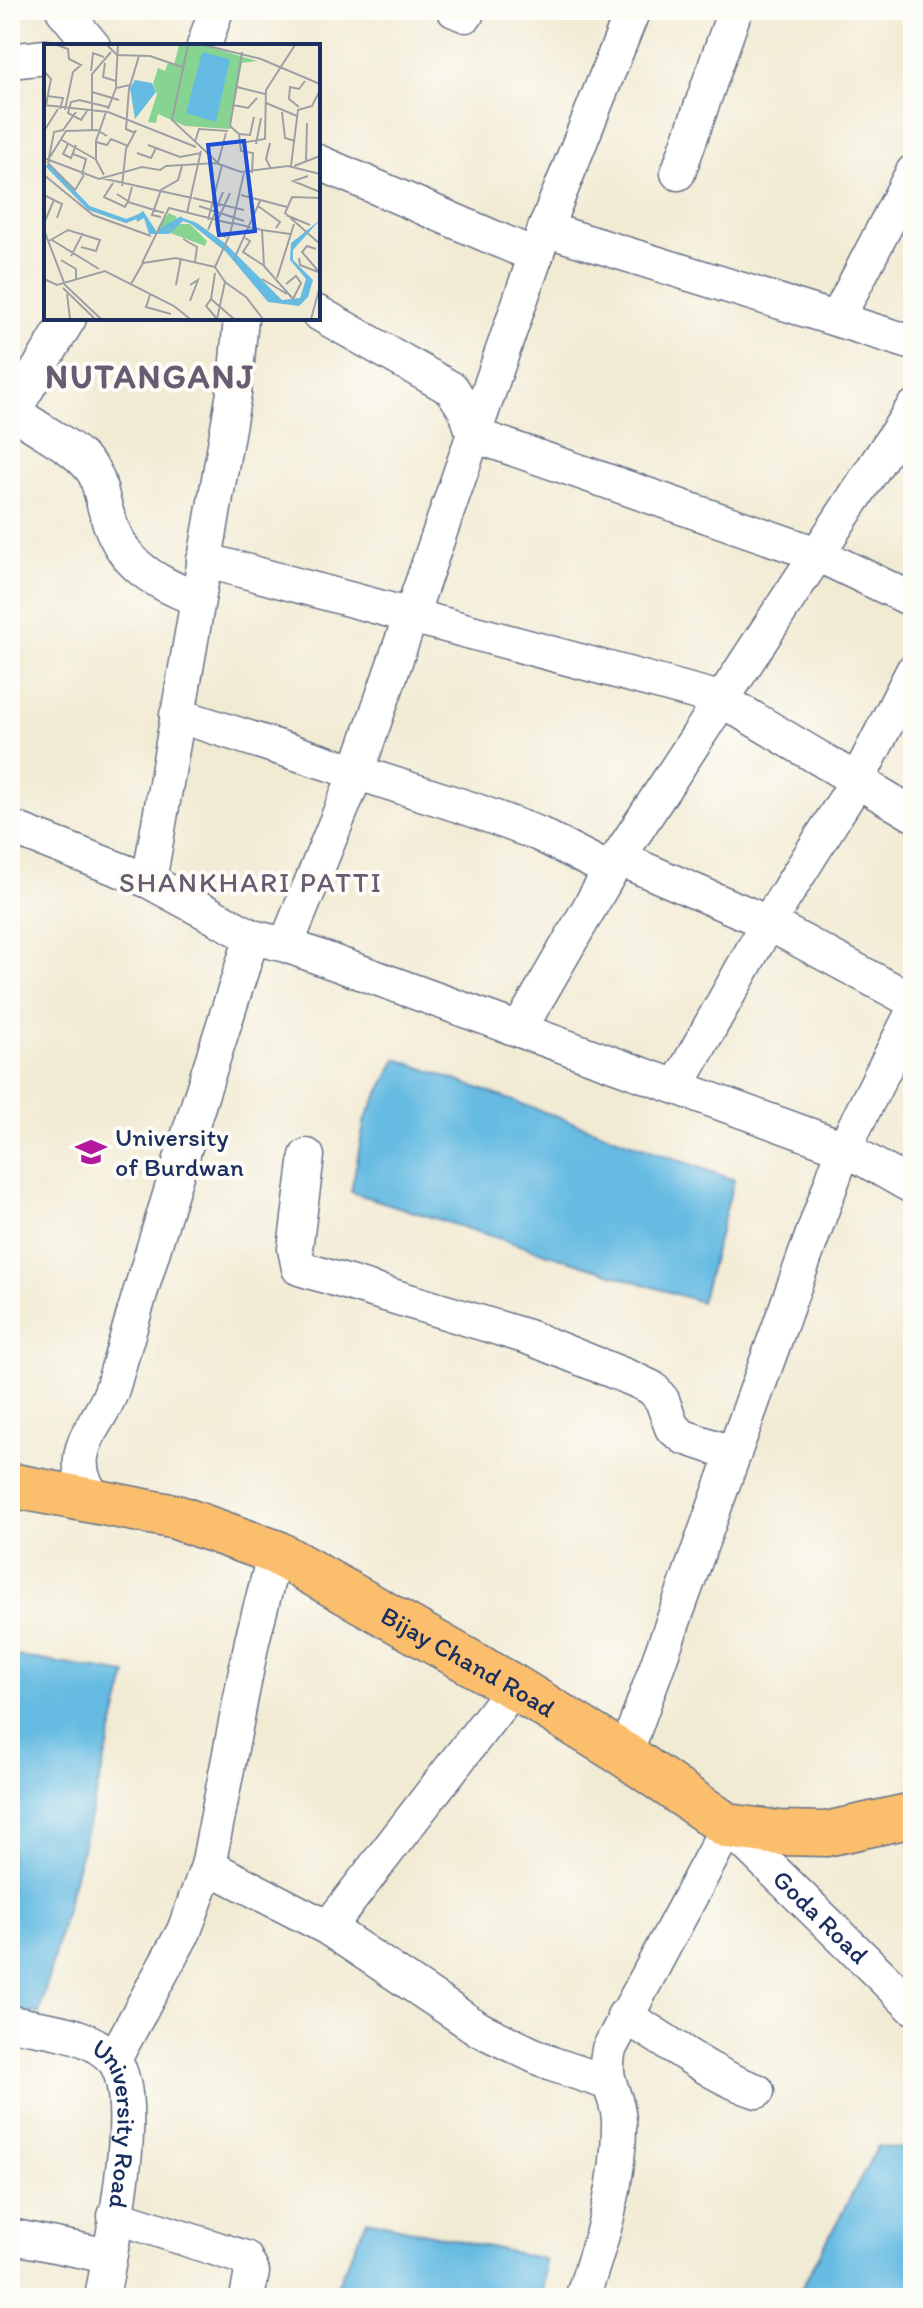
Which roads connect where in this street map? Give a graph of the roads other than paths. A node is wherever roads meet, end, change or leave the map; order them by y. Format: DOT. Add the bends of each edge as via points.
graph roads {
  1 [pos="63,10"];
  2 [pos="216,10"];
  3 [pos="633,10"];
  4 [pos="735,10"];
  5 [pos="91,44"];
  6 [pos="205,44"];
  7 [pos="44,57"];
  8 [pos="10,61"];
  9 [pos="320,163"];
  10 [pos="913,172"];
  11 [pos="678,173"];
  12 [pos="540,242"];
  13 [pos="320,314"];
  14 [pos="837,319"];
  15 [pos="68,320"];
  16 [pos="241,320"];
  17 [pos="913,343"];
  18 [pos="913,408"];
  19 [pos="11,412"];
  20 [pos="474,435"];
  21 [pos="817,554"];
  22 [pos="204,560"];
  23 [pos="197,599"];
  24 [pos="913,600"];
  25 [pos="411,616"];
  26 [pos="913,671"];
  27 [pos="720,699"];
  28 [pos="177,715"];
  29 [pos="357,771"];
  30 [pos="857,781"];
  31 [pos="913,814"];
  32 [pos="10,827"];
  33 [pos="614,865"];
  34 [pos="149,881"];
  35 [pos="768,923"];
  36 [pos="252,937"];
  37 [pos="286,945"];
  38 [pos="913,1001"];
  39 [pos="913,1012"];
  40 [pos="520,1028"];
  41 [pos="677,1086"];
  42 [pos="844,1148"];
  43 [pos="307,1156"];
  44 [pos="913,1187"];
  45 [pos="734,1454"];
  46 [pos="10,1485"];
  47 [pos="98,1501"];
  48 [pos="275,1552"];
  49 [pos="514,1687"];
  50 [pos="625,1755"];
  51 [pos="913,1815"];
  52 [pos="728,1826"];
  53 [pos="208,1866"];
  54 [pos="328,1928"];
  55 [pos="913,2007"];
  56 [pos="624,2016"];
  57 [pos="10,2023"];
  58 [pos="114,2059"];
  59 [pos="606,2082"];
  60 [pos="757,2091"];
  61 [pos="115,2216"];
  62 [pos="10,2236"];
  63 [pos="109,2256"];
  64 [pos="102,2298"];
  65 [pos="247,2298"];
  66 [pos="582,2298"];
  1 -- 5 [label="street"];
  2 -- 6 [label="street"];
  3 -- 12 [label="street"];
  4 -- 11 [label="street"];
  7 -- 8 [label="street"];
  9 -- 12 [label="street"];
  10 -- 14 [label="street"];
  12 -- 14 [label="street"];
  12 -- 20 [label="street"];
  13 -- 20 [label="street" via="452,389"];
  14 -- 17 [label="street"];
  15 -- 19 [label="street"];
  16 -- 22 [label="street" via="234,393"];
  18 -- 21 [label="street"];
  19 -- 23 [label="street" via="75,452 93,470 109,522 131,562 156,581"];
  20 -- 21 [label="street"];
  20 -- 25 [label="street"];
  21 -- 24 [label="street"];
  21 -- 27 [label="street"];
  22 -- 23 [label="street"];
  22 -- 25 [label="street"];
  23 -- 28 [label="street"];
  25 -- 27 [label="street"];
  25 -- 29 [label="street"];
  26 -- 30 [label="street"];
  27 -- 30 [label="street"];
  27 -- 33 [label="street"];
  28 -- 29 [label="street"];
  28 -- 34 [label="street"];
  29 -- 33 [label="street"];
  29 -- 37 [label="street"];
  30 -- 31 [label="street"];
  30 -- 35 [label="street"];
  32 -- 34 [label="street"];
  33 -- 35 [label="street"];
  33 -- 40 [label="street"];
  34 -- 36 [label="street"];
  35 -- 38 [label="street"];
  35 -- 41 [label="street"];
  36 -- 37 [label="street"];
  36 -- 47 [label="street" via="112,1390 85,1436 82,1475"];
  37 -- 40 [label="street"];
  39 -- 42 [label="street"];
  40 -- 41 [label="street"];
  41 -- 42 [label="street"];
  42 -- 44 [label="street"];
  42 -- 45 [label="street"];
  43 -- 45 [label="street" via="295,1249 299,1268 528,1337 633,1379 652,1388 672,1428 684,1437"];
  45 -- 50 [label="street"];
  46 -- 47 [label="main road, Bijay Chand Road"];
  47 -- 48 [label="main road, Bijay Chand Road" via="176,1517"];
  48 -- 49 [label="main road, Bijay Chand Road"];
  48 -- 53 [label="street"];
  49 -- 50 [label="main road, Bijay Chand Road"];
  49 -- 54 [label="street"];
  50 -- 52 [label="main road, Bijay Chand Road"];
  51 -- 52 [label="main road, Bijay Chand Road" via="826,1834"];
  52 -- 55 [label="street, Goda Road"];
  52 -- 56 [label="street"];
  53 -- 54 [label="street"];
  53 -- 58 [label="street" via="184,1931"];
  54 -- 59 [label="street" via="479,2029"];
  56 -- 59 [label="street" via="609,2049"];
  56 -- 60 [label="street" via="711,2073"];
  57 -- 58 [label="street, University Road" via="83,2037"];
  58 -- 61 [label="street, University Road" via="127,2089 127,2136"];
  59 -- 66 [label="street" via="619,2116 619,2165 609,2220"];
  61 -- 63 [label="street, University Road"];
  61 -- 65 [label="street" via="245,2258 252,2272"];
  62 -- 63 [label="street"];
  63 -- 64 [label="street, University Road"];
}
